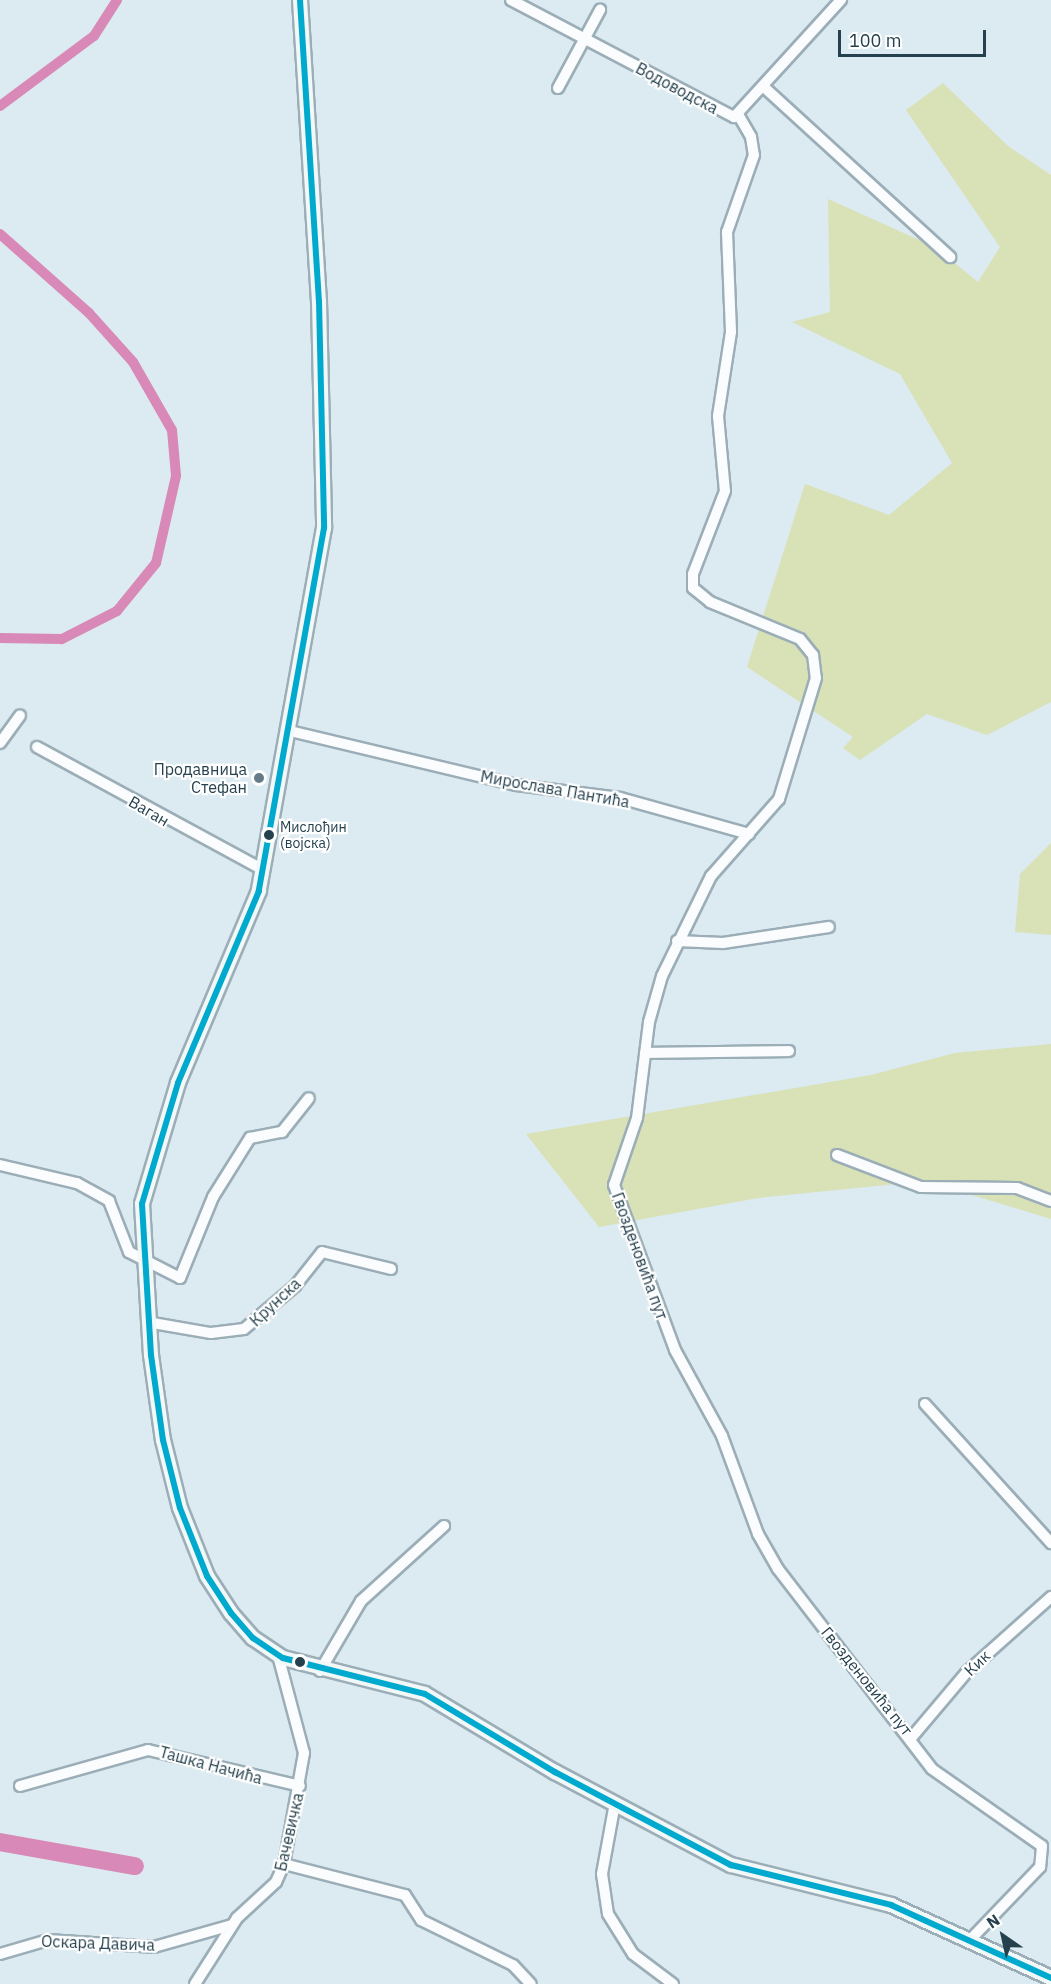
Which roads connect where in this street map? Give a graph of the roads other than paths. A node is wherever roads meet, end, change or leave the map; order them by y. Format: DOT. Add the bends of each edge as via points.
graph roads {
  1 [pos="300,0"];
  2 [pos="511,0"];
  3 [pos="840,0"];
  4 [pos="600,10"];
  5 [pos="583,39"];
  6 [pos="558,88"];
  7 [pos="765,88"];
  8 [pos="739,116"];
  9 [pos="951,257"];
  10 [pos="20,715"];
  11 [pos="290,731"];
  12 [pos="0,743"];
  13 [pos="37,747"];
  14 [pos="749,834"];
  15 [pos="264,870"];
  16 [pos="829,927"];
  17 [pos="677,941"];
  18 [pos="789,1051"];
  19 [pos="645,1053"];
  20 [pos="309,1098"];
  21 [pos="837,1155"];
  22 [pos="0,1165"];
  23 [pos="1051,1201"];
  24 [pos="142,1262"];
  25 [pos="391,1269"];
  26 [pos="147,1322"];
  27 [pos="925,1404"];
  28 [pos="444,1526"];
  29 [pos="1051,1543"];
  30 [pos="1051,1597"];
  31 [pos="278,1655"];
  32 [pos="320,1671"];
  33 [pos="912,1737"];
  34 [pos="20,1786"];
  35 [pos="300,1786"];
  36 [pos="615,1803"];
  37 [pos="284,1864"];
  38 [pos="232,1925"];
  39 [pos="970,1940"];
  40 [pos="0,1954"];
  41 [pos="1051,1978"];
  42 [pos="195,1984"];
  43 [pos="531,1984"];
  44 [pos="673,1984"];
  1 -- 11 [label="main road" via="325,494 322,546"];
  2 -- 5 [label="street, Водоводска"];
  3 -- 7 [label="street, Водоводска"];
  4 -- 5 [label="street"];
  5 -- 6 [label="street"];
  5 -- 8 [label="street, Водоводска"];
  7 -- 8 [label="street, Водоводска"];
  7 -- 9 [label="street"];
  8 -- 14 [label="street, Гвозденовића пут" via="751,137 753,155 727,232 731,332 718,416 725,491 693,574 693,588 710,602 800,639 816,664 784,789"];
  10 -- 12 [label="street"];
  11 -- 14 [label="street, Мирослава Пантића" via="516,784 620,798"];
  11 -- 15 [label="main road"];
  13 -- 15 [label="street, Ваган"];
  14 -- 17 [label="street, Гвозденовића пут" via="711,876"];
  15 -- 24 [label="main road" via="249,921 167,1112 144,1193"];
  16 -- 17 [label="street" via="723,943"];
  17 -- 19 [label="street, Гвозденовића пут" via="648,1022"];
  18 -- 19 [label="street"];
  19 -- 33 [label="street, Гвозденовића пут" via="637,1118 615,1178 636,1253 685,1372 734,1460 768,1553"];
  20 -- 24 [label="street" via="282,1132 250,1137 213,1197 180,1278"];
  21 -- 23 [label="street" via="921,1187 1017,1188"];
  22 -- 24 [label="street" via="77,1183 109,1201 129,1252"];
  24 -- 26 [label="main road"];
  25 -- 26 [label="street, Крунска" via="322,1252 295,1287 244,1329 211,1333"];
  26 -- 31 [label="main road" via="169,1474 200,1560 239,1623"];
  27 -- 29 [label="street"];
  28 -- 32 [label="street" via="361,1601"];
  30 -- 33 [label="street, Кик" via="967,1672"];
  31 -- 32 [label="main road"];
  31 -- 35 [label="street, Бачевичка" via="304,1744"];
  32 -- 36 [label="main road" via="425,1694"];
  33 -- 39 [label="street, Гвозденовића пут" via="932,1768 1031,1834 1044,1851 1040,1866"];
  34 -- 35 [label="street, Ташка Начића" via="148,1750"];
  35 -- 37 [label="street, Бачевичка"];
  36 -- 39 [label="main road" via="742,1870 885,1903"];
  36 -- 44 [label="street" via="602,1874 608,1914 633,1954"];
  37 -- 38 [label="street, Бачевичка" via="276,1882"];
  37 -- 43 [label="street" via="405,1896 421,1920 513,1965"];
  38 -- 40 [label="street, Оскара Давича" via="205,1928 154,1947 31,1941"];
  38 -- 42 [label="street, Бачевичка"];
  39 -- 41 [label="main road"];
}
